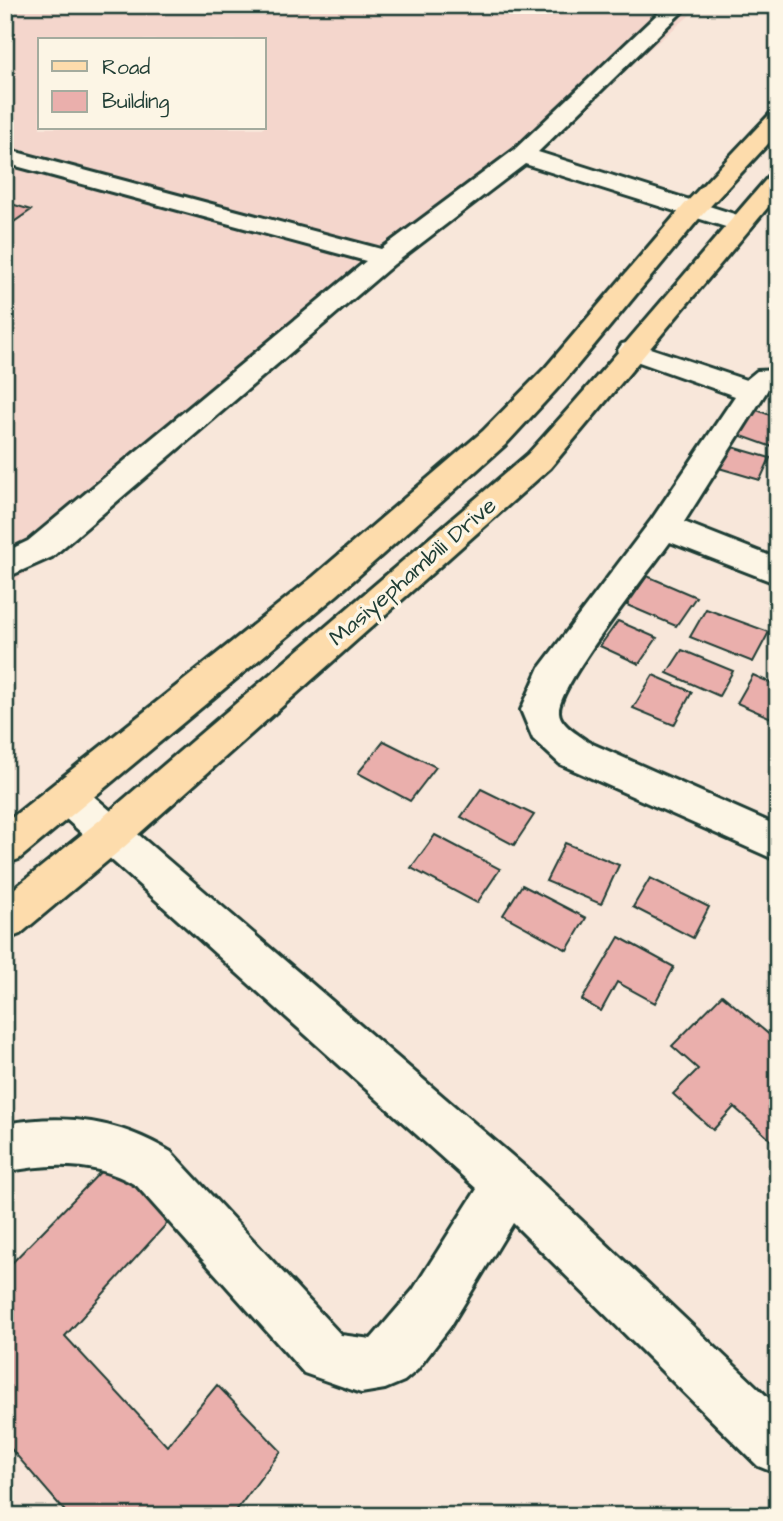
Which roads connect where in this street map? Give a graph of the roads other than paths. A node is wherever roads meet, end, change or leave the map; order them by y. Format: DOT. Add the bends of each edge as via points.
graph roads {
  1 [pos="678,5"];
  2 [pos="778,119"];
  3 [pos="522,155"];
  4 [pos="5,156"];
  5 [pos="778,180"];
  6 [pos="693,210"];
  7 [pos="741,225"];
  8 [pos="385,258"];
  9 [pos="632,351"];
  10 [pos="765,385"];
  11 [pos="664,527"];
  12 [pos="5,566"];
  13 [pos="778,572"];
  14 [pos="69,798"];
  15 [pos="110,835"];
  16 [pos="778,844"];
  17 [pos="5,847"];
  18 [pos="5,921"];
  19 [pos="5,1148"];
  20 [pos="508,1184"];
  21 [pos="778,1446"];
  1 -- 3 [label="street"];
  2 -- 6 [label="main road, Masiyephambili Drive"];
  3 -- 6 [label="street"];
  3 -- 8 [label="street"];
  4 -- 8 [label="street"];
  5 -- 7 [label="main road, Masiyephambili Drive"];
  6 -- 7 [label="street"];
  6 -- 14 [label="main road, Masiyephambili Drive" via="494,438 325,586"];
  7 -- 9 [label="main road, Masiyephambili Drive"];
  8 -- 12 [label="street" via="40,549"];
  9 -- 10 [label="street"];
  9 -- 15 [label="main road, Masiyephambili Drive" via="539,461"];
  10 -- 11 [label="street"];
  11 -- 13 [label="street"];
  11 -- 16 [label="street" via="553,677 540,710 546,729 574,753"];
  14 -- 15 [label="street"];
  14 -- 17 [label="main road, Masiyephambili Drive"];
  15 -- 18 [label="main road, Masiyephambili Drive"];
  15 -- 20 [label="street"];
  19 -- 20 [label="street" via="40,1140 134,1154 154,1169 323,1354 356,1368 385,1362 411,1338"];
  20 -- 21 [label="street"];
}
